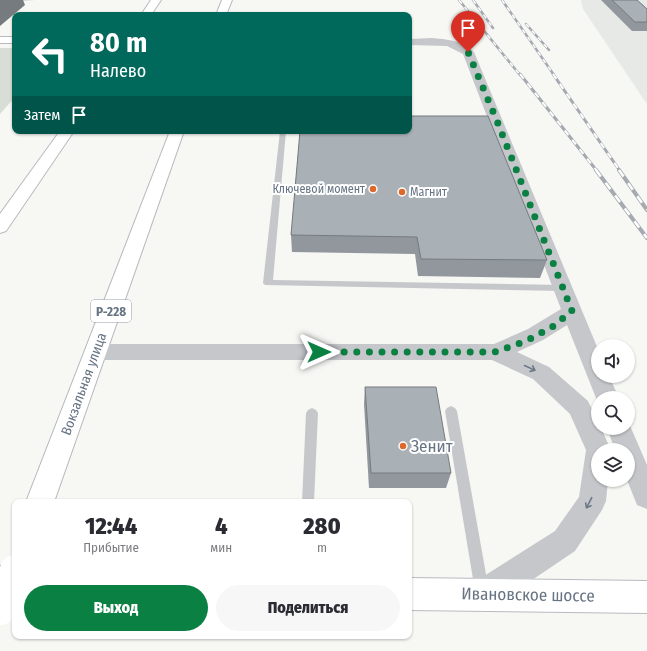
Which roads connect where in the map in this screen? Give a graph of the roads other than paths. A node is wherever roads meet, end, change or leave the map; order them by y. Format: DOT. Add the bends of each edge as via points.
graph roads {
  1 [pos="33,0"];
  2 [pos="156,0"];
  3 [pos="227,0"];
  4 [pos="0,1"];
  5 [pos="148,12"];
  6 [pos="222,12"];
  7 [pos="0,40"];
  8 [pos="12,40"];
  9 [pos="412,42"];
  10 [pos="65,134"];
  11 [pos="175,134"];
  12 [pos="283,134"];
  13 [pos="0,228"];
  14 [pos="562,288"];
  15 [pos="572,311"];
  16 [pos="96,352"];
  17 [pos="495,352"];
  18 [pos="591,358"];
  19 [pos="450,411"];
  20 [pos="312,413"];
  21 [pos="622,435"];
  22 [pos="595,443"];
  23 [pos="594,487"];
  24 [pos="42,496"];
  25 [pos="647,496"];
  26 [pos="308,499"];
  27 [pos="12,578"];
  28 [pos="0,589"];
  29 [pos="12,589"];
  30 [pos="412,594"];
  31 [pos="482,595"];
  32 [pos="647,597"];
  33 [pos="0,610"];
  1 -- 4 [label="lane"];
  2 -- 5 [label="main road"];
  3 -- 6 [label="main road"];
  7 -- 8 [label="main road"];
  9 -- 14 [label="street" via="458,45 468,52"];
  10 -- 13 [label="main road"];
  11 -- 16 [label="main road, Вокзальная улица / Р-228"];
  12 -- 14 [label="lane" via="268,284"];
  14 -- 15 [label="street"];
  15 -- 17 [label="street" via="552,327 526,341"];
  15 -- 18 [label="street"];
  16 -- 17 [label="street"];
  16 -- 24 [label="main road, Вокзальная улица / Р-228"];
  17 -- 22 [label="street, one-way" via="541,373 580,408"];
  19 -- 31 [label="lane"];
  20 -- 26 [label="lane"];
  21 -- 25 [label="street"];
  23 -- 31 [label="street, one-way" via="592,501 565,541"];
  27 -- 33 [label="main road, bridge"];
  28 -- 29 [label="main road"];
  30 -- 31 [label="main road, Ивановское шоссе"];
  31 -- 32 [label="main road, Ивановское шоссе"];
}
